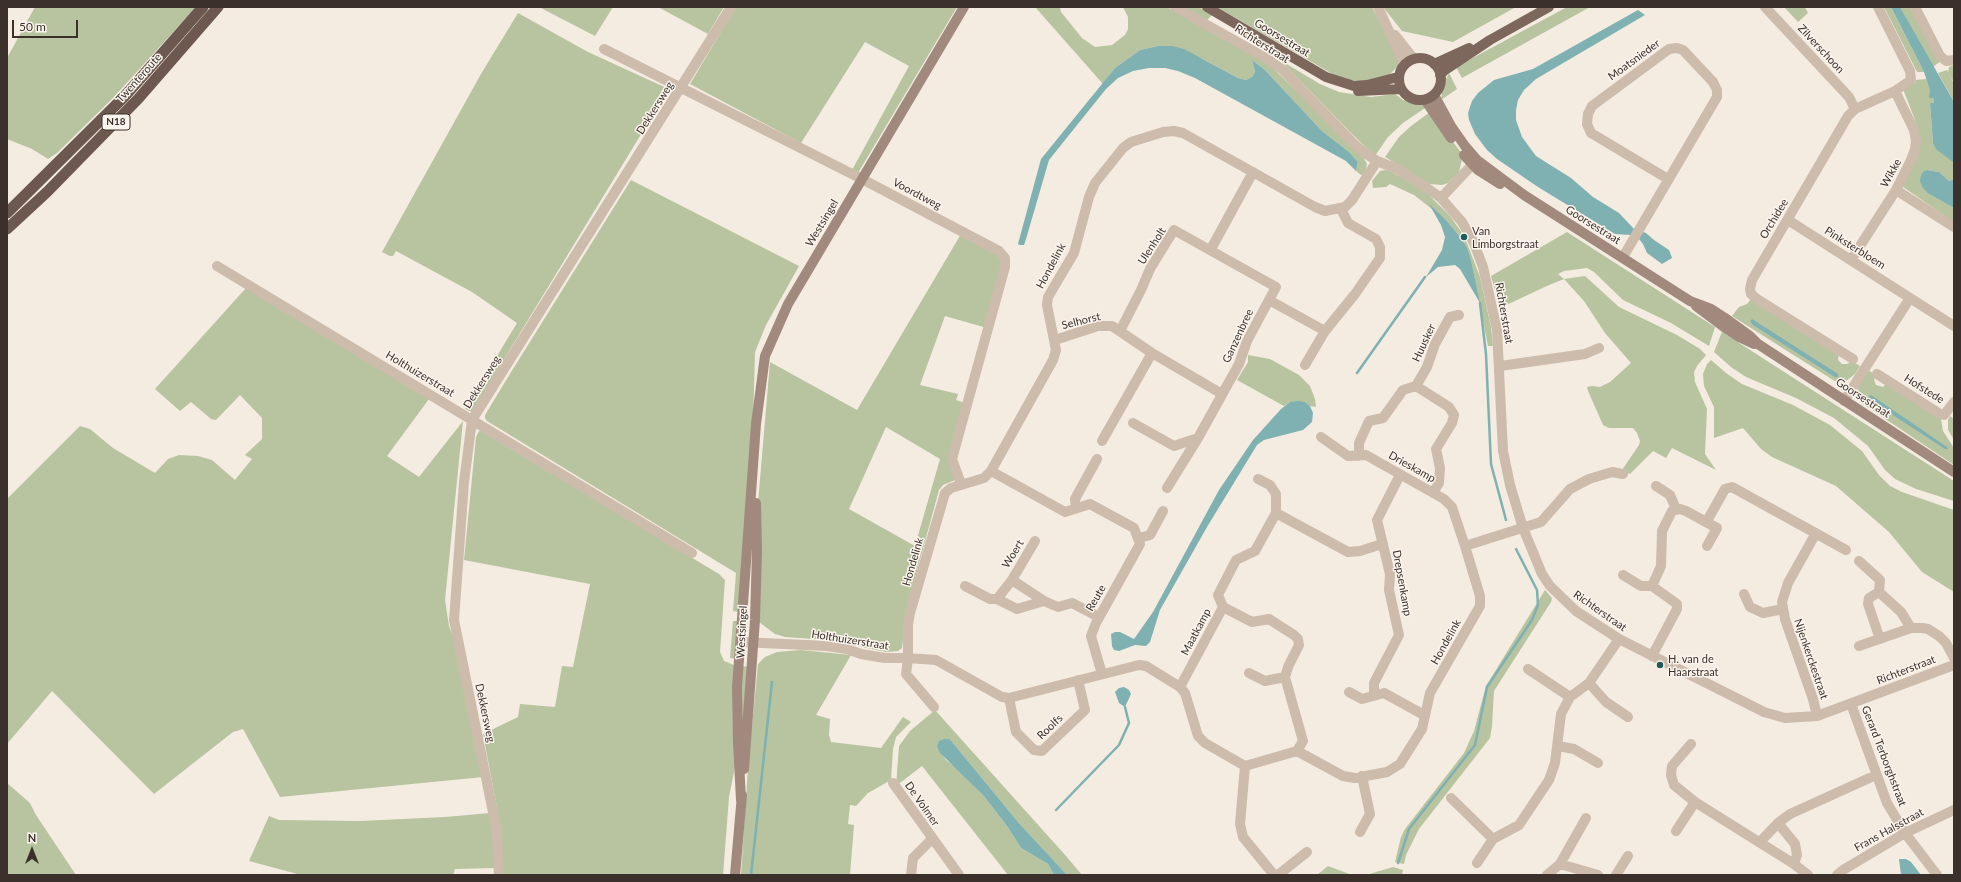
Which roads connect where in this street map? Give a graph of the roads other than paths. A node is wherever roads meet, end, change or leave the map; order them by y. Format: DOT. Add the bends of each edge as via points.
graph roads {
  1 [pos="203,7"];
  2 [pos="218,7"];
  3 [pos="731,7"];
  4 [pos="1175,7"];
  5 [pos="1207,7"];
  6 [pos="1378,7"];
  7 [pos="1549,7"];
  8 [pos="1766,7"];
  9 [pos="1878,7"];
  10 [pos="1915,7"];
  11 [pos="964,8"];
  12 [pos="1386,22"];
  13 [pos="1490,40"];
  14 [pos="604,49"];
  15 [pos="1414,59"];
  16 [pos="1950,60"];
  17 [pos="1404,64"];
  18 [pos="1434,64"];
  19 [pos="1440,75"];
  20 [pos="1326,77"];
  21 [pos="1398,77"];
  22 [pos="682,88"];
  23 [pos="1401,89"];
  24 [pos="1895,91"];
  25 [pos="1434,95"];
  26 [pos="1425,100"];
  27 [pos="1856,109"];
  28 [pos="1377,161"];
  29 [pos="1475,162"];
  30 [pos="1253,172"];
  31 [pos="1668,178"];
  32 [pos="862,179"];
  33 [pos="1896,190"];
  34 [pos="1441,198"];
  35 [pos="1340,209"];
  36 [pos="7,213"];
  37 [pos="1788,220"];
  38 [pos="1954,228"];
  39 [pos="7,230"];
  40 [pos="1211,249"];
  41 [pos="1623,257"];
  42 [pos="1851,260"];
  43 [pos="217,266"];
  44 [pos="1910,298"];
  45 [pos="1270,300"];
  46 [pos="1459,316"];
  47 [pos="1954,326"];
  48 [pos="1120,331"];
  49 [pos="1325,331"];
  50 [pos="1055,340"];
  51 [pos="1599,348"];
  52 [pos="1152,353"];
  53 [pos="1853,358"];
  54 [pos="1305,365"];
  55 [pos="1500,366"];
  56 [pos="1877,374"];
  57 [pos="1416,386"];
  58 [pos="1222,394"];
  59 [pos="1844,401"];
  60 [pos="1954,402"];
  61 [pos="472,420"];
  62 [pos="1133,423"];
  63 [pos="1321,437"];
  64 [pos="1198,438"];
  65 [pos="1102,441"];
  66 [pos="1359,456"];
  67 [pos="1097,459"];
  68 [pos="753,465"];
  69 [pos="991,471"];
  70 [pos="1954,472"];
  71 [pos="1623,474"];
  72 [pos="1400,475"];
  73 [pos="1258,479"];
  74 [pos="961,484"];
  75 [pos="1656,486"];
  76 [pos="1167,488"];
  77 [pos="1433,493"];
  78 [pos="1076,508"];
  79 [pos="1676,509"];
  80 [pos="1163,511"];
  81 [pos="1276,513"];
  82 [pos="1707,521"];
  83 [pos="1523,528"];
  84 [pos="1816,533"];
  85 [pos="1139,538"];
  86 [pos="1035,541"];
  87 [pos="1382,544"];
  88 [pos="1465,546"];
  89 [pos="1707,546"];
  90 [pos="1846,550"];
  91 [pos="692,553"];
  92 [pos="1859,561"];
  93 [pos="1623,576"];
  94 [pos="1012,580"];
  95 [pos="965,586"];
  96 [pos="1652,586"];
  97 [pos="1879,592"];
  98 [pos="1744,594"];
  99 [pos="997,599"];
  100 [pos="1044,600"];
  101 [pos="1223,607"];
  102 [pos="1783,609"];
  103 [pos="1099,617"];
  104 [pos="1911,628"];
  105 [pos="1880,638"];
  106 [pos="1619,639"];
  107 [pos="741,642"];
  108 [pos="754,642"];
  109 [pos="1859,646"];
  110 [pos="1652,656"];
  111 [pos="908,658"];
  112 [pos="1954,658"];
  113 [pos="1954,665"];
  114 [pos="1528,669"];
  115 [pos="1249,673"];
  116 [pos="1102,674"];
  117 [pos="1285,677"];
  118 [pos="1078,680"];
  119 [pos="1589,683"];
  120 [pos="1180,687"];
  121 [pos="1349,692"];
  122 [pos="1374,696"];
  123 [pos="1570,697"];
  124 [pos="1009,698"];
  125 [pos="1851,704"];
  126 [pos="934,707"];
  127 [pos="1424,715"];
  128 [pos="1817,716"];
  129 [pos="1628,717"];
  130 [pos="1691,744"];
  131 [pos="1558,746"];
  132 [pos="1297,751"];
  133 [pos="1598,763"];
  134 [pos="1244,766"];
  135 [pos="1876,775"];
  136 [pos="1362,776"];
  137 [pos="892,784"];
  138 [pos="1451,798"];
  139 [pos="742,800"];
  140 [pos="1695,802"];
  141 [pos="1954,810"];
  142 [pos="1586,818"];
  143 [pos="1778,823"];
  144 [pos="1676,831"];
  145 [pos="1360,832"];
  146 [pos="1905,833"];
  147 [pos="932,839"];
  148 [pos="1493,839"];
  149 [pos="1760,842"];
  150 [pos="1307,852"];
  151 [pos="1628,856"];
  152 [pos="1477,863"];
  153 [pos="1560,864"];
  154 [pos="1794,864"];
  155 [pos="1550,874"];
  156 [pos="499,875"];
  157 [pos="735,875"];
  158 [pos="912,875"];
  159 [pos="959,875"];
  160 [pos="1274,875"];
  161 [pos="1278,875"];
  162 [pos="1598,875"];
  163 [pos="1616,875"];
  164 [pos="1808,875"];
  165 [pos="1836,875"];
  166 [pos="1937,875"];
  1 -- 36 [label="highway, Twenteroute / N18" via="124,97"];
  2 -- 39 [label="highway, Twenteroute / N18" via="138,99"];
  3 -- 22 [label="street, Dekkersweg"];
  4 -- 28 [label="street, Richterstraat" via="1283,70 1352,142"];
  5 -- 20 [label="main road, Goorsestraat"];
  6 -- 12 [label="street"];
  7 -- 13 [label="main road"];
  8 -- 27 [label="street, Zilverschoon" via="1849,97"];
  9 -- 24 [label="street, Orchidee" via="1910,70 1911,80"];
  10 -- 16 [label="street" via="1940,56"];
  11 -- 32 [label="main road, Westsingel"];
  12 -- 15 [label="street"];
  12 -- 17 [label="street"];
  13 -- 18 [label="main road"];
  13 -- 19 [label="main road"];
  14 -- 22 [label="street, Voordtweg"];
  15 -- 17 [label="main road"];
  15 -- 18 [label="main road" via="1427,59"];
  17 -- 21 [label="main road"];
  18 -- 19 [label="main road"];
  19 -- 25 [label="main road" via="1440,84"];
  20 -- 21 [label="main road, Goorsestraat" via="1354,86"];
  20 -- 23 [label="main road, Goorsestraat" via="1334,84 1352,91"];
  21 -- 23 [label="main road"];
  22 -- 32 [label="street, Voordtweg"];
  22 -- 61 [label="street, Dekkersweg"];
  23 -- 26 [label="main road" via="1411,98"];
  24 -- 27 [label="street, Orchidee"];
  24 -- 33 [label="street, Wikke" via="1911,123 1916,141 1911,160"];
  25 -- 26 [label="main road"];
  25 -- 29 [label="main road, Goorsestraat"];
  26 -- 29 [label="main road, Goorsestraat" via="1459,149"];
  27 -- 37 [label="street, Orchidee" via="1842,125"];
  28 -- 34 [label="street, Richterstraat" via="1397,169"];
  28 -- 35 [label="street" via="1352,200"];
  29 -- 34 [label="street"];
  29 -- 41 [label="main road, Goorsestraat"];
  30 -- 35 [label="street, Hondelink" via="1315,207 1325,211"];
  30 -- 40 [label="street"];
  30 -- 50 [label="street, Hondelink" via="1183,133 1174,131 1136,140 1123,148 1095,182 1074,253 1048,296 1047,305"];
  31 -- 31 [label="street, Moatsnieder" via="1717,97 1713,82 1683,50 1677,48 1669,49 1592,106 1587,119 1591,133"];
  31 -- 41 [label="street, Moatsnieder"];
  32 -- 68 [label="main road, Westsingel" via="788,304 767,350 761,378"];
  32 -- 74 [label="street, Voordtweg" via="999,250 1005,258 996,306 952,459"];
  33 -- 38 [label="street"];
  33 -- 42 [label="street, Wikke"];
  34 -- 55 [label="street, Richterstraat" via="1468,232 1484,267 1497,330"];
  35 -- 49 [label="street" via="1348,223 1376,239 1380,247 1380,258"];
  37 -- 42 [label="street, Pinksterbloem"];
  37 -- 53 [label="street, Orchidee" via="1752,280 1751,294"];
  40 -- 45 [label="street, Ulenholt" via="1276,287"];
  40 -- 48 [label="street, Ulenholt" via="1174,230 1150,269"];
  41 -- 59 [label="main road, Goorsestraat" via="1690,300 1729,331 1758,344"];
  42 -- 44 [label="street, Pinksterbloem"];
  43 -- 61 [label="street, Holthuizerstraat"];
  44 -- 47 [label="street, Pinksterbloem"];
  44 -- 59 [label="street"];
  45 -- 49 [label="street"];
  45 -- 58 [label="street, Ganzenbree"];
  46 -- 57 [label="street, Huusker" via="1450,317"];
  48 -- 50 [label="street, Selhorst" via="1112,326 1098,326"];
  48 -- 52 [label="street, Selhorst"];
  49 -- 54 [label="street"];
  50 -- 69 [label="street, Hondelink" via="1053,360"];
  51 -- 55 [label="street" via="1585,354"];
  52 -- 58 [label="street, Selhorst"];
  52 -- 65 [label="street"];
  55 -- 83 [label="street, Richterstraat" via="1506,472"];
  56 -- 60 [label="street, Hofstede" via="1940,414 1944,415"];
  57 -- 66 [label="street" via="1403,390 1383,418 1370,421 1359,443"];
  57 -- 77 [label="street" via="1449,407 1454,415 1436,449 1440,468 1439,483"];
  58 -- 64 [label="street, Ganzenbree"];
  59 -- 70 [label="main road, Goorsestraat"];
  61 -- 91 [label="street, Holthuizerstraat"];
  61 -- 156 [label="street, Dekkersweg" via="464,482 454,620 494,817"];
  62 -- 64 [label="street" via="1174,446"];
  63 -- 66 [label="street, Drieskamp" via="1348,456"];
  64 -- 76 [label="street, Ganzenbree"];
  66 -- 72 [label="street, Drieskamp" via="1366,455"];
  67 -- 78 [label="street" via="1075,499"];
  68 -- 107 [label="main road, Westsingel"];
  68 -- 108 [label="main road, Westsingel" via="757,551"];
  69 -- 74 [label="street, Hondelink" via="984,478"];
  69 -- 78 [label="street" via="1065,512"];
  71 -- 83 [label="street" via="1612,472 1589,479 1570,489 1541,522"];
  72 -- 77 [label="street, Drieskamp"];
  72 -- 87 [label="street, Drepsenkamp" via="1377,520"];
  73 -- 81 [label="street" via="1270,485 1276,494"];
  74 -- 111 [label="street, Hondelink" via="945,493 910,613"];
  75 -- 79 [label="street" via="1670,495"];
  77 -- 88 [label="street, Drieskamp" via="1452,507"];
  78 -- 85 [label="street" via="1090,504 1134,528"];
  79 -- 82 [label="street" via="1686,510"];
  79 -- 96 [label="street" via="1672,510 1662,531 1661,566"];
  80 -- 85 [label="street" via="1150,536"];
  81 -- 87 [label="street" via="1348,552"];
  81 -- 101 [label="street, Maatkamp" via="1255,551 1236,560 1218,595"];
  82 -- 84 [label="street" via="1725,489 1732,487"];
  82 -- 89 [label="street" via="1717,528"];
  83 -- 88 [label="street"];
  83 -- 106 [label="street, Richterstraat" via="1550,586 1576,611"];
  84 -- 90 [label="street"];
  84 -- 102 [label="street, Nijenkerckestraat" via="1788,583 1782,602"];
  85 -- 103 [label="street, Reute" via="1140,544"];
  86 -- 94 [label="street, Woert"];
  87 -- 122 [label="street, Drepsenkamp" via="1390,574 1389,590 1400,635 1374,683"];
  88 -- 127 [label="street, Hondelink" via="1480,596 1480,606 1430,693"];
  92 -- 97 [label="street" via="1880,580"];
  93 -- 96 [label="street" via="1641,586"];
  94 -- 99 [label="street, Woert"];
  94 -- 100 [label="street, Woert"];
  95 -- 99 [label="street" via="990,599"];
  96 -- 110 [label="street" via="1678,604"];
  97 -- 104 [label="street" via="1901,612"];
  97 -- 105 [label="street" via="1869,598 1868,604"];
  98 -- 102 [label="street, Nijenkerckestraat" via="1750,607 1763,613"];
  99 -- 100 [label="street" via="1017,609"];
  100 -- 103 [label="street, Woert" via="1058,607 1072,603"];
  101 -- 117 [label="street" via="1252,622 1269,620 1298,639 1299,645"];
  101 -- 120 [label="street, Maatkamp"];
  102 -- 128 [label="street, Nijenkerckestraat"];
  103 -- 116 [label="street, Reute" via="1091,636"];
  104 -- 105 [label="street"];
  104 -- 112 [label="street" via="1928,629 1933,632 1946,643"];
  105 -- 109 [label="street"];
  106 -- 110 [label="street, Richterstraat"];
  106 -- 119 [label="street"];
  107 -- 108 [label="street, Holthuizerstraat"];
  107 -- 139 [label="main road, Westsingel" via="737,687"];
  108 -- 111 [label="street, Holthuizerstraat" via="827,646 884,658"];
  108 -- 139 [label="main road, Westsingel"];
  110 -- 128 [label="street, Richterstraat" via="1764,712 1785,718"];
  111 -- 124 [label="street" via="936,660 1002,697"];
  111 -- 126 [label="street, Hondelink" via="906,674"];
  113 -- 125 [label="street, Richterstraat"];
  114 -- 123 [label="street"];
  115 -- 117 [label="street" via="1265,682"];
  116 -- 118 [label="street"];
  116 -- 120 [label="street" via="1139,665 1146,666"];
  117 -- 132 [label="street" via="1303,741"];
  118 -- 124 [label="street"];
  118 -- 124 [label="street, Roolfs" via="1085,710 1042,751 1034,750 1016,732"];
  119 -- 123 [label="street"];
  119 -- 129 [label="street" via="1606,702"];
  120 -- 134 [label="street" via="1186,693 1198,736 1205,743"];
  121 -- 122 [label="street" via="1362,699"];
  122 -- 127 [label="street" via="1384,694"];
  123 -- 131 [label="street" via="1561,714"];
  125 -- 128 [label="street, Richterstraat"];
  125 -- 135 [label="street, Gerard Terborghstraat"];
  127 -- 136 [label="street, Hondelink" via="1422,729 1400,764 1387,772"];
  130 -- 140 [label="street" via="1672,766 1671,775 1674,784"];
  131 -- 133 [label="street" via="1574,749"];
  131 -- 148 [label="street" via="1549,780 1519,825"];
  132 -- 134 [label="street"];
  132 -- 136 [label="street, Hondelink" via="1343,776"];
  134 -- 160 [label="street" via="1240,824 1243,837"];
  135 -- 143 [label="street" via="1790,814"];
  135 -- 146 [label="street, Gerard Terborghstraat" via="1887,802"];
  136 -- 145 [label="street" via="1370,814"];
  137 -- 147 [label="street, De Volmer"];
  138 -- 148 [label="street"];
  139 -- 157 [label="main road, Westsingel"];
  140 -- 144 [label="street"];
  140 -- 149 [label="street"];
  141 -- 146 [label="street, Frans Halsstraat"];
  142 -- 153 [label="street"];
  143 -- 149 [label="street"];
  143 -- 154 [label="street" via="1795,844 1797,855"];
  146 -- 165 [label="street, Frans Halsstraat"];
  146 -- 166 [label="street, Gerard Terborghstraat"];
  147 -- 158 [label="street, De Volmer" via="913,858"];
  147 -- 159 [label="street, De Volmer"];
  148 -- 152 [label="street"];
  149 -- 154 [label="street"];
  150 -- 161 [label="street"];
  151 -- 163 [label="street"];
  153 -- 155 [label="street"];
  153 -- 162 [label="street"];
  154 -- 164 [label="street"];
}
